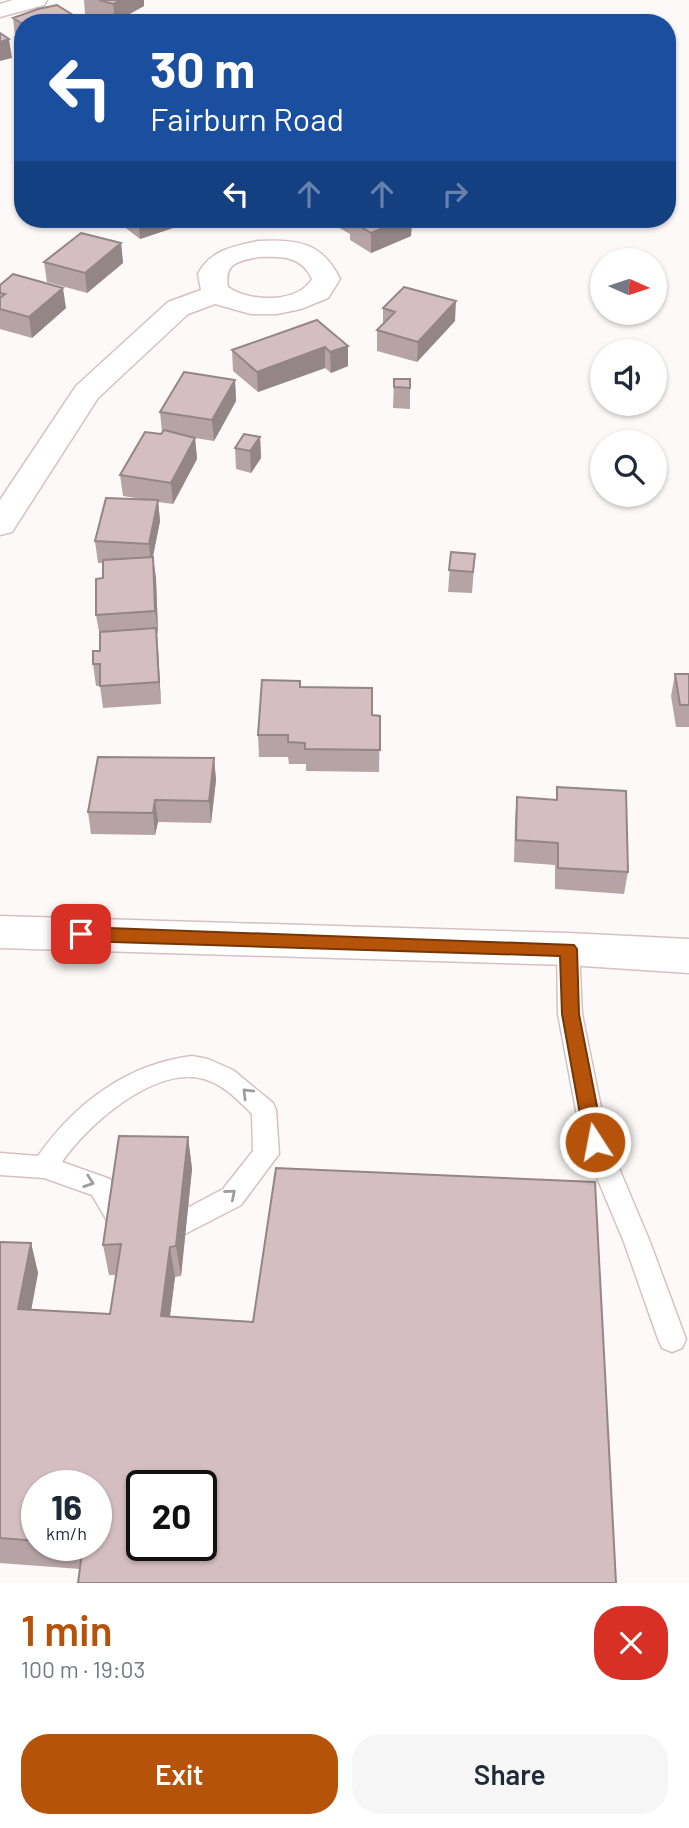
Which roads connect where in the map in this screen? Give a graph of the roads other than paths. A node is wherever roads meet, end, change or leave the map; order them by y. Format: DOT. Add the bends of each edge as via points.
graph roads {
  1 [pos="36,0"];
  2 [pos="0,11"];
  3 [pos="219,293"];
  4 [pos="0,525"];
  5 [pos="0,932"];
  6 [pos="568,949"];
  7 [pos="689,956"];
  8 [pos="0,1164"];
  9 [pos="44,1167"];
  10 [pos="118,1216"];
  11 [pos="185,1222"];
  12 [pos="672,1339"];
  1 -- 2 [label="street"];
  3 -- 4 [label="street" via="178,308 86,392"];
  5 -- 6 [label="street"];
  6 -- 7 [label="street"];
  6 -- 12 [label="lane" via="570,1014 595,1142"];
  8 -- 9 [label="lane"];
  9 -- 10 [label="lane, one-way" via="101,1186"];
  11 -- 9 [label="lane, one-way" via="232,1197 266,1154 264,1110 237,1083 205,1068 160,1070 114,1094 71,1130"];
}
